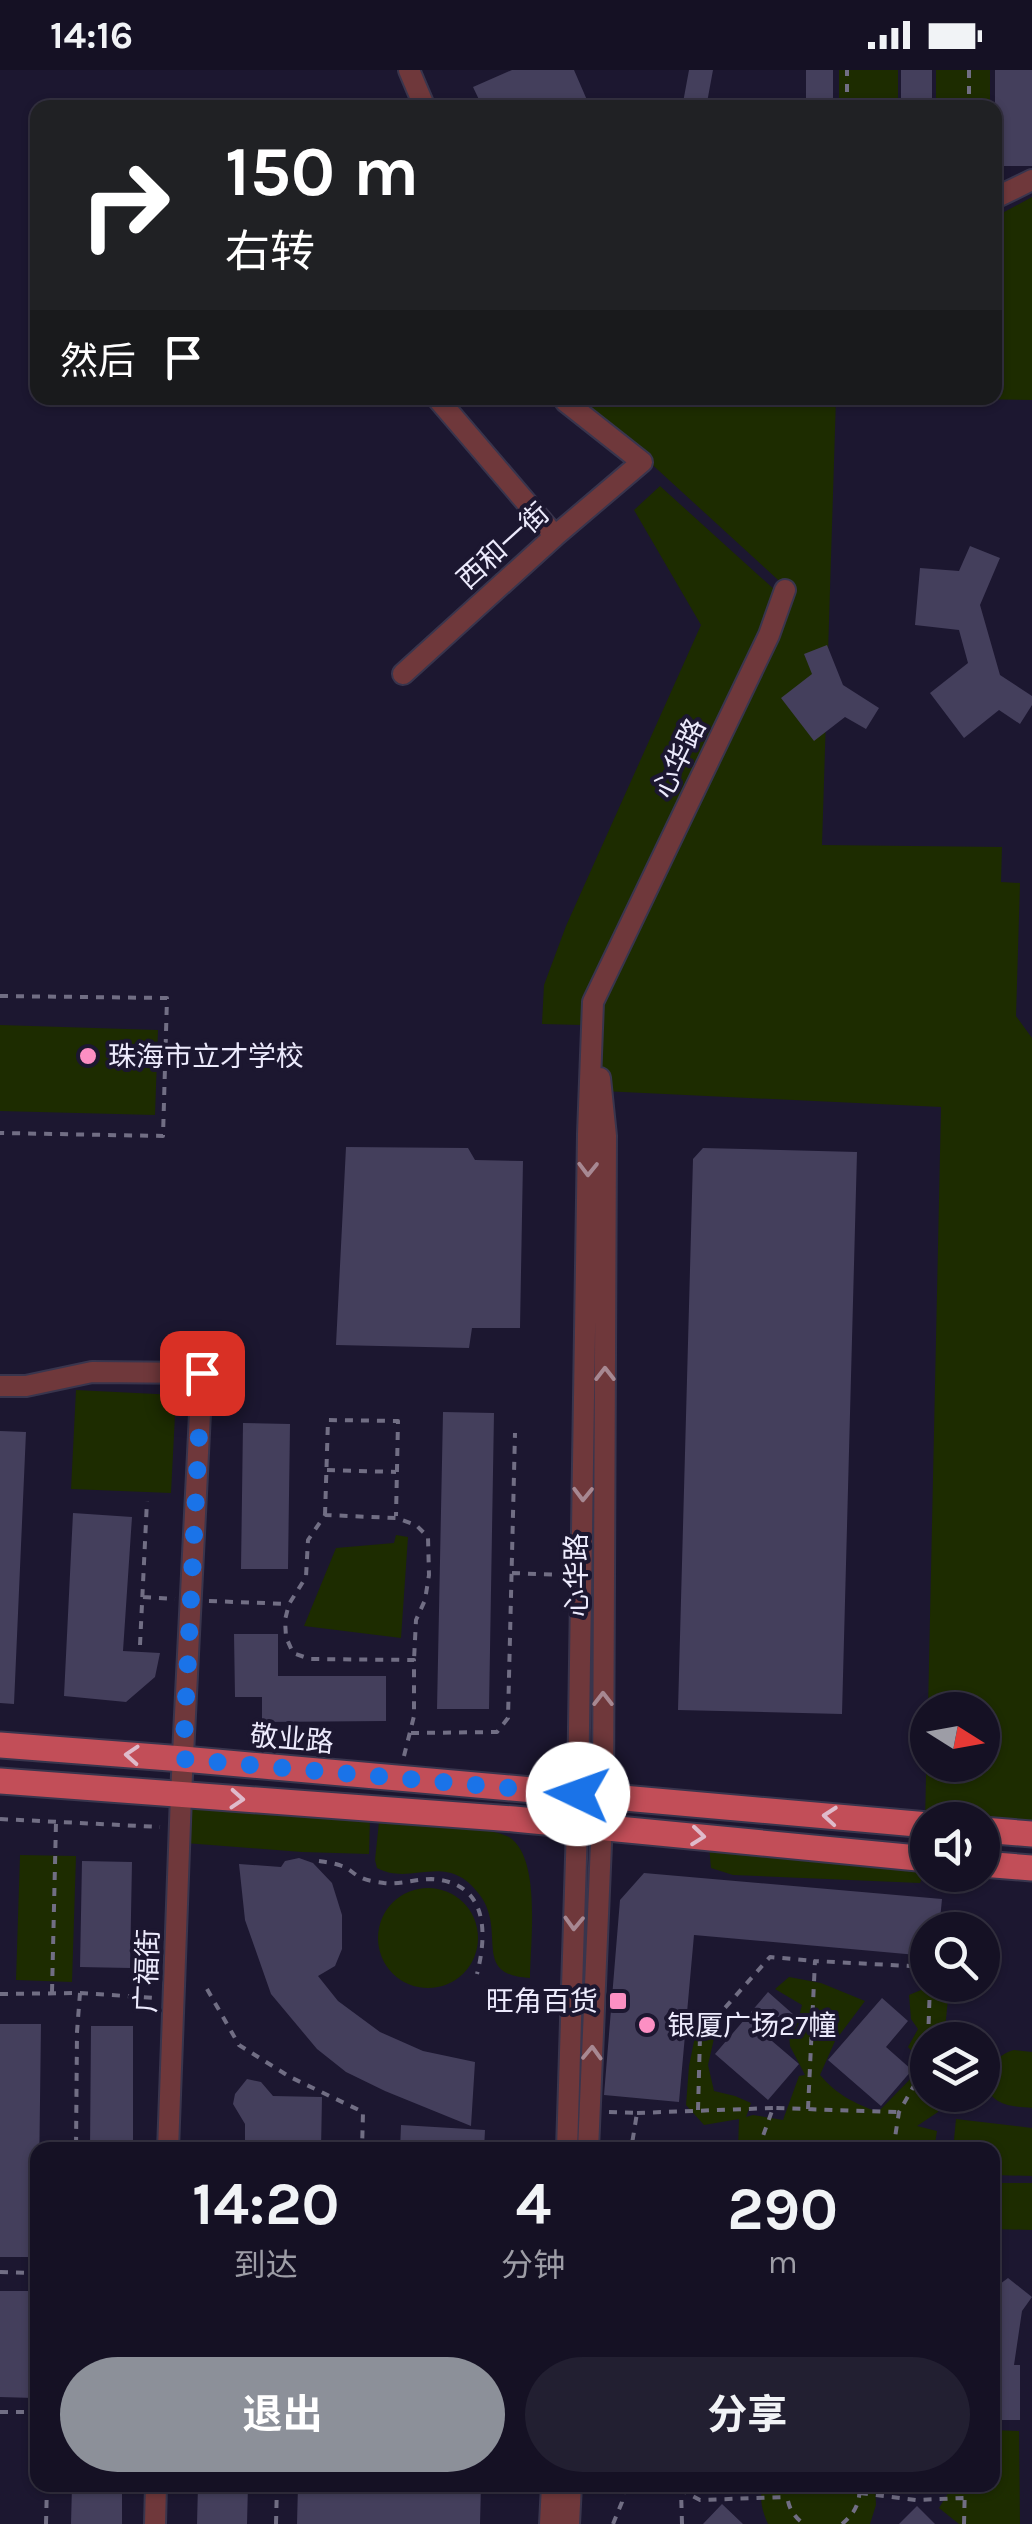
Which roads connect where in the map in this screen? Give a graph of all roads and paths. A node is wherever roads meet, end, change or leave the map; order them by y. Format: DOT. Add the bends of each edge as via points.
graph roads {
  1 [pos="409,70"];
  2 [pos="847,70"];
  3 [pos="970,70"];
  4 [pos="422,100"];
  5 [pos="847,100"];
  6 [pos="970,100"];
  7 [pos="1032,180"];
  8 [pos="1002,195"];
  9 [pos="443,405"];
  10 [pos="570,405"];
  11 [pos="555,536"];
  12 [pos="785,590"];
  13 [pos="402,674"];
  14 [pos="0,996"];
  15 [pos="593,1002"];
  16 [pos="0,1134"];
  17 [pos="0,1386"];
  18 [pos="515,1433"];
  19 [pos="328,1470"];
  20 [pos="396,1472"];
  21 [pos="147,1501"];
  22 [pos="325,1515"];
  23 [pos="396,1518"];
  24 [pos="512,1573"];
  25 [pos="581,1575"];
  26 [pos="143,1598"];
  27 [pos="191,1600"];
  28 [pos="289,1604"];
  29 [pos="140,1645"];
  30 [pos="414,1660"];
  31 [pos="411,1732"];
  32 [pos="0,1745"];
  33 [pos="183,1759"];
  34 [pos="393,1779"];
  35 [pos="0,1782"];
  36 [pos="181,1795"];
  37 [pos="590,1796"];
  38 [pos="0,1819"];
  39 [pos="56,1822"];
  40 [pos="910,1823"];
  41 [pos="589,1826"];
  42 [pos="180,1828"];
  43 [pos="1000,1831"];
  44 [pos="1032,1834"];
  45 [pos="910,1856"];
  46 [pos="318,1861"];
  47 [pos="1000,1865"];
  48 [pos="1032,1868"];
  49 [pos="816,1961"];
  50 [pos="910,1967"];
  51 [pos="478,1974"];
  52 [pos="207,1989"];
  53 [pos="0,1994"];
  54 [pos="52,1994"];
  55 [pos="80,1994"];
  56 [pos="174,2000"];
  57 [pos="910,2092"];
  58 [pos="773,2108"];
  59 [pos="808,2109"];
  60 [pos="698,2110"];
  61 [pos="579,2111"];
  62 [pos="899,2112"];
  63 [pos="637,2114"];
  64 [pos="76,2142"];
  65 [pos="168,2142"];
  66 [pos="362,2142"];
  67 [pos="569,2142"];
  68 [pos="586,2142"];
  69 [pos="632,2142"];
  70 [pos="761,2142"];
  71 [pos="894,2142"];
  72 [pos="0,2272"];
  73 [pos="30,2273"];
  74 [pos="0,2412"];
  75 [pos="30,2412"];
  76 [pos="48,2492"];
  77 [pos="156,2492"];
  78 [pos="277,2492"];
  79 [pos="552,2492"];
  80 [pos="571,2492"];
  81 [pos="624,2492"];
  82 [pos="682,2492"];
  83 [pos="689,2492"];
  84 [pos="786,2492"];
  85 [pos="964,2492"];
  86 [pos="860,2493"];
  87 [pos="786,2497"];
  88 [pos="964,2498"];
  89 [pos="46,2524"];
  90 [pos="155,2524"];
  91 [pos="276,2524"];
  92 [pos="550,2524"];
  93 [pos="569,2524"];
  94 [pos="612,2524"];
  95 [pos="682,2524"];
  96 [pos="804,2524"];
  97 [pos="842,2524"];
  98 [pos="964,2524"];
  1 -- 4 [label="street"];
  2 -- 5 [label="path"];
  3 -- 6 [label="path"];
  7 -- 8 [label="street"];
  9 -- 11 [label="street"];
  10 -- 11 [label="street, 西和一街" via="642,462"];
  11 -- 13 [label="street, 西和一街"];
  12 -- 15 [label="street, 心华路"];
  14 -- 16 [label="path" via="167,998 164,1136"];
  15 -- 25 [label="street, 心华路, one-way"];
  37 -- 15 [label="street, 心华路, one-way" via="606,1136"];
  17 -- 27 [label="street, 广福街" via="92,1372 202,1373"];
  18 -- 24 [label="path"];
  19 -- 20 [label="path"];
  19 -- 20 [label="path" via="328,1420 398,1422"];
  19 -- 22 [label="path"];
  20 -- 23 [label="path"];
  21 -- 26 [label="path"];
  22 -- 23 [label="path"];
  22 -- 28 [label="path" via="308,1540 306,1577"];
  23 -- 30 [label="path" via="428,1537 429,1575"];
  24 -- 25 [label="path"];
  24 -- 31 [label="path" via="508,1718 497,1732"];
  25 -- 37 [label="street, 心华路"];
  26 -- 27 [label="path"];
  26 -- 29 [label="path"];
  27 -- 28 [label="path"];
  27 -- 33 [label="street, 广福街"];
  28 -- 30 [label="path" via="286,1637 293,1653 310,1659"];
  30 -- 31 [label="path"];
  31 -- 34 [label="path"];
  33 -- 32 [label="main road, 敬业路, one-way"];
  33 -- 34 [label="main road, 敬业路"];
  33 -- 36 [label="street, 广福街"];
  34 -- 37 [label="main road, 敬业路"];
  35 -- 36 [label="main road"];
  36 -- 41 [label="main road, one-way"];
  36 -- 42 [label="street, 广福街"];
  40 -- 37 [label="main road, 敬业路, one-way"];
  37 -- 41 [label="street, 心华路"];
  38 -- 39 [label="path"];
  39 -- 42 [label="path"];
  39 -- 54 [label="path"];
  41 -- 45 [label="main road, one-way"];
  41 -- 61 [label="street, 心华路"];
  42 -- 56 [label="street, 广福街"];
  43 -- 44 [label="main road"];
  46 -- 51 [label="path" via="344,1866 363,1879 436,1880 468,1893 484,1924"];
  47 -- 48 [label="main road"];
  49 -- 50 [label="path"];
  49 -- 59 [label="path"];
  49 -- 60 [label="path" via="770,1957 700,2036"];
  52 -- 66 [label="path" via="238,2045 363,2112"];
  53 -- 54 [label="path"];
  54 -- 55 [label="path"];
  55 -- 56 [label="path"];
  55 -- 64 [label="path"];
  56 -- 65 [label="street, 广福街"];
  57 -- 62 [label="path"];
  58 -- 59 [label="path"];
  58 -- 60 [label="path"];
  58 -- 70 [label="path"];
  59 -- 62 [label="path"];
  60 -- 63 [label="path"];
  61 -- 63 [label="path"];
  61 -- 67 [label="street, 心华路"];
  61 -- 68 [label="street, 心华路"];
  62 -- 71 [label="path"];
  63 -- 69 [label="path"];
  72 -- 73 [label="path"];
  74 -- 75 [label="path"];
  76 -- 89 [label="path"];
  77 -- 90 [label="street"];
  78 -- 91 [label="path"];
  79 -- 92 [label="street"];
  80 -- 93 [label="street"];
  81 -- 94 [label="path"];
  82 -- 95 [label="path"];
  83 -- 87 [label="path" via="700,2500"];
  84 -- 87 [label="path"];
  85 -- 88 [label="path"];
  86 -- 88 [label="path"];
  86 -- 97 [label="path"];
  87 -- 96 [label="path"];
  88 -- 98 [label="path"];
}
